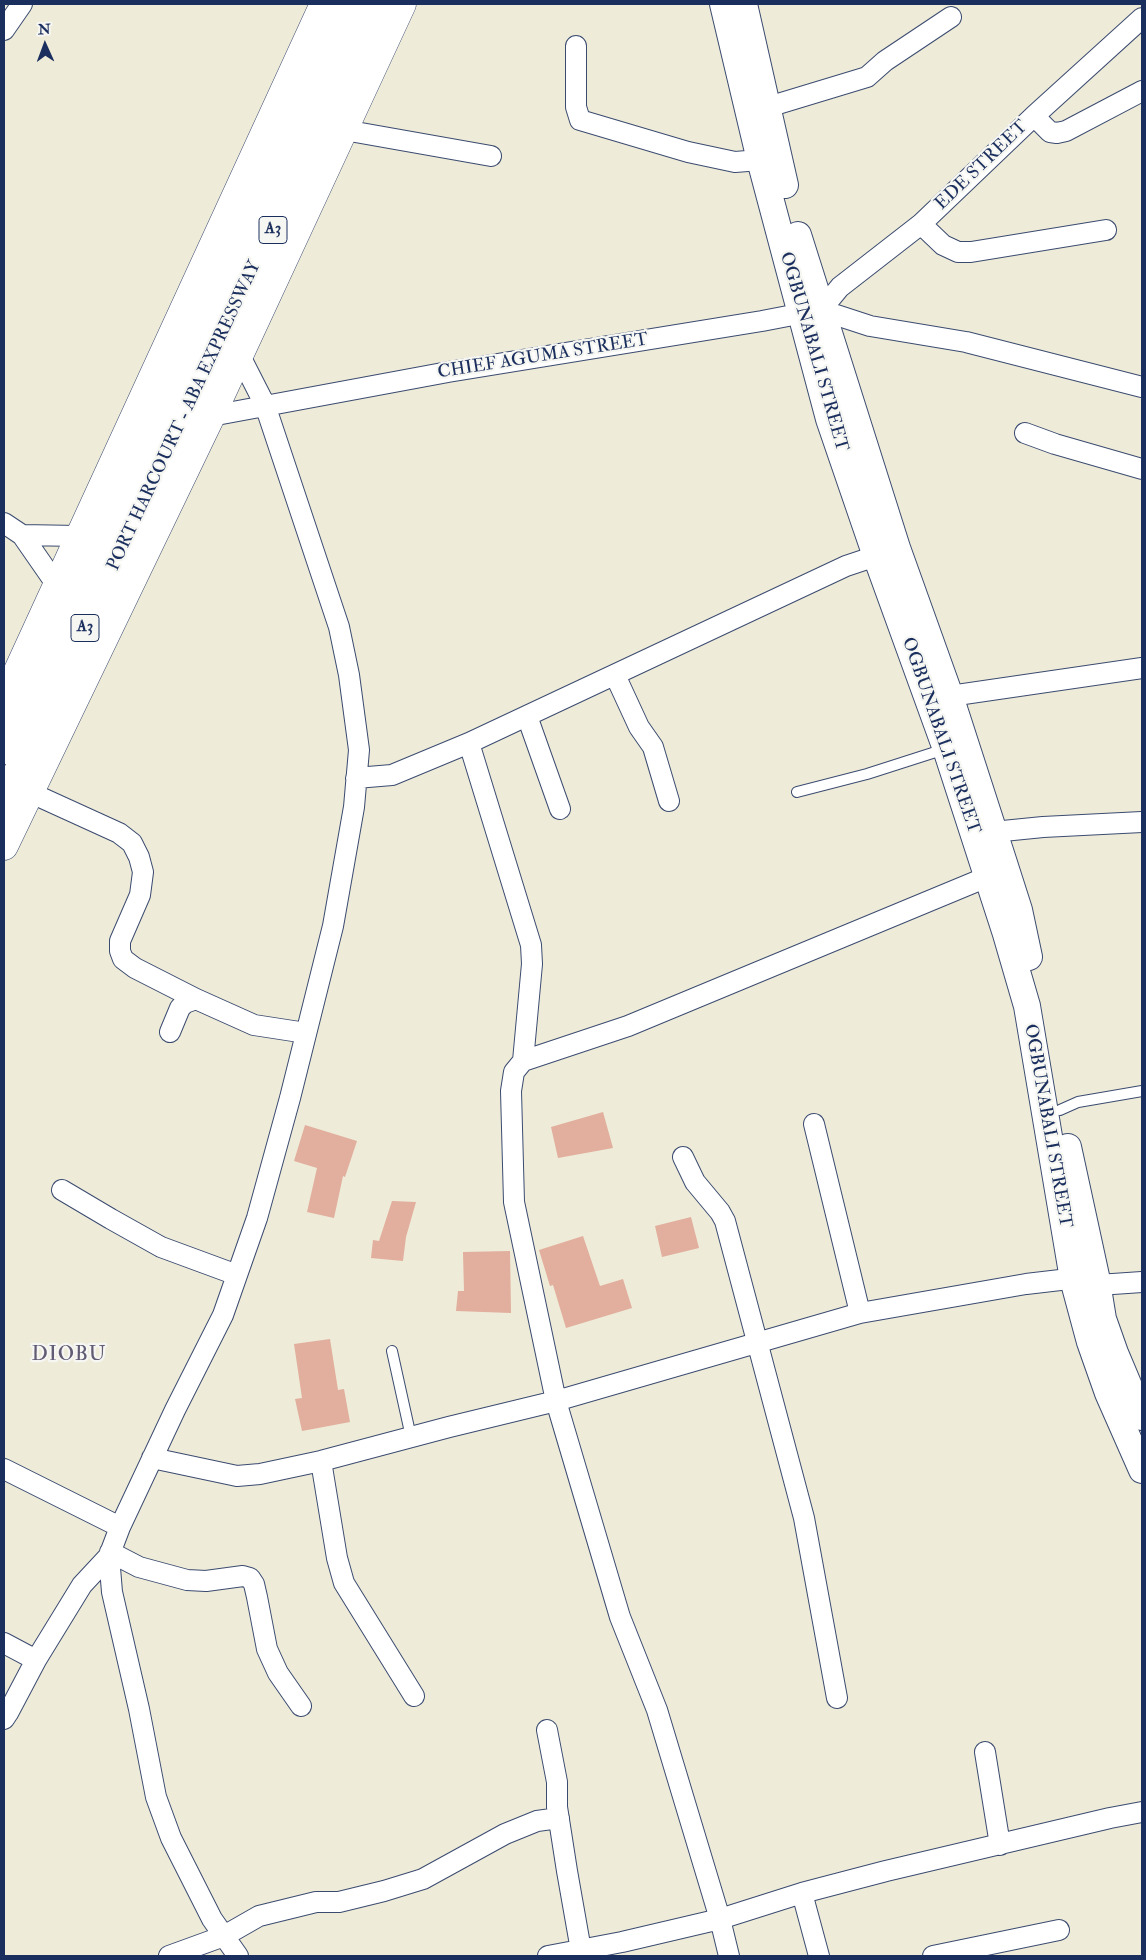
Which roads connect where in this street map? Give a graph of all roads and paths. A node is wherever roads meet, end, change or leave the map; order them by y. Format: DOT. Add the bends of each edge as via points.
graph roads {
  1 [pos="22,4"];
  2 [pos="324,4"];
  3 [pos="353,4"];
  4 [pos="377,4"];
  5 [pos="402,4"];
  6 [pos="723,4"];
  7 [pos="744,4"];
  8 [pos="951,17"];
  9 [pos="1142,18"];
  10 [pos="4,30"];
  11 [pos="576,46"];
  12 [pos="1142,91"];
  13 [pos="768,106"];
  14 [pos="1034,116"];
  15 [pos="344,130"];
  16 [pos="491,156"];
  17 [pos="760,160"];
  18 [pos="921,224"];
  19 [pos="1106,230"];
  20 [pos="810,312"];
  21 [pos="239,354"];
  22 [pos="1142,387"];
  23 [pos="265,405"];
  24 [pos="211,416"];
  25 [pos="1025,433"];
  26 [pos="155,451"];
  27 [pos="1142,469"];
  28 [pos="4,523"];
  29 [pos="22,535"];
  30 [pos="78,536"];
  31 [pos="876,556"];
  32 [pos="56,584"];
  33 [pos="1142,668"];
  34 [pos="615,675"];
  35 [pos="950,696"];
  36 [pos="4,701"];
  37 [pos="527,716"];
  38 [pos="470,743"];
  39 [pos="946,749"];
  40 [pos="4,750"];
  41 [pos="356,778"];
  42 [pos="29,792"];
  43 [pos="797,792"];
  44 [pos="4,801"];
  45 [pos="669,801"];
  46 [pos="560,809"];
  47 [pos="1142,822"];
  48 [pos="993,832"];
  49 [pos="4,846"];
  50 [pos="988,877"];
  51 [pos="196,999"];
  52 [pos="170,1032"];
  53 [pos="306,1033"];
  54 [pos="523,1061"];
  55 [pos="1142,1091"];
  56 [pos="1060,1110"];
  57 [pos="814,1124"];
  58 [pos="682,1158"];
  59 [pos="62,1190"];
  60 [pos="237,1275"];
  61 [pos="1089,1280"];
  62 [pos="1142,1282"];
  63 [pos="860,1313"];
  64 [pos="758,1343"];
  65 [pos="392,1351"];
  66 [pos="556,1401"];
  67 [pos="1142,1417"];
  68 [pos="411,1437"];
  69 [pos="152,1458"];
  70 [pos="320,1461"];
  71 [pos="4,1468"];
  72 [pos="1142,1470"];
  73 [pos="120,1527"];
  74 [pos="110,1554"];
  75 [pos="4,1643"];
  76 [pos="36,1660"];
  77 [pos="414,1696"];
  78 [pos="837,1698"];
  79 [pos="301,1706"];
  80 [pos="4,1719"];
  81 [pos="547,1730"];
  82 [pos="985,1752"];
  83 [pos="1142,1812"];
  84 [pos="559,1818"];
  85 [pos="1000,1845"];
  86 [pos="802,1893"];
  87 [pos="720,1919"];
  88 [pos="1059,1930"];
  89 [pos="224,1936"];
  90 [pos="581,1953"];
  91 [pos="169,1956"];
  92 [pos="238,1956"];
  93 [pos="548,1956"];
  94 [pos="730,1956"];
  95 [pos="819,1956"];
  96 [pos="933,1956"];
  1 -- 10 [label="street"];
  2 -- 30 [label="main road"];
  3 -- 26 [label="main road, PORT HARCOURT - ABA EXPRESSWAY / A3"];
  4 -- 26 [label="main road, PORT HARCOURT - ABA EXPRESSWAY / A3" via="287,200"];
  5 -- 15 [label="main road"];
  6 -- 17 [label="street, OGBUNABALI STREET"];
  7 -- 13 [label="street, OGBUNABALI STREET"];
  8 -- 13 [label="street" via="885,61 867,77"];
  9 -- 14 [label="street, EDE STREET"];
  11 -- 17 [label="street" via="576,107 580,120 688,152 735,162"];
  12 -- 14 [label="street" via="1057,133 1050,132"];
  13 -- 20 [label="street, OGBUNABALI STREET" via="800,242"];
  14 -- 18 [label="street, EDE STREET"];
  15 -- 16 [label="street"];
  15 -- 21 [label="main road"];
  17 -- 20 [label="street, OGBUNABALI STREET"];
  18 -- 19 [label="street" via="943,245 958,252"];
  18 -- 20 [label="street, EDE STREET"];
  20 -- 22 [label="street" via="966,342"];
  20 -- 23 [label="street, CHIEF AGUMA STREET"];
  20 -- 31 [label="street, OGBUNABALI STREET" via="829,419"];
  20 -- 35 [label="street, OGBUNABALI STREET"];
  21 -- 23 [label="street"];
  21 -- 24 [label="main road"];
  23 -- 24 [label="street, CHIEF AGUMA STREET"];
  23 -- 41 [label="street" via="339,627 349,675 358,750"];
  24 -- 42 [label="main road"];
  25 -- 27 [label="street"];
  26 -- 40 [label="main road, PORT HARCOURT - ABA EXPRESSWAY / A3"];
  26 -- 44 [label="main road, PORT HARCOURT - ABA EXPRESSWAY / A3"];
  28 -- 29 [label="street"];
  29 -- 30 [label="street"];
  29 -- 32 [label="street"];
  30 -- 32 [label="main road"];
  31 -- 34 [label="street" via="846,566"];
  31 -- 39 [label="street, OGBUNABALI STREET"];
  32 -- 36 [label="main road"];
  33 -- 35 [label="street"];
  34 -- 37 [label="street"];
  34 -- 45 [label="street" via="639,727 653,747"];
  35 -- 48 [label="street, OGBUNABALI STREET"];
  37 -- 38 [label="street"];
  37 -- 46 [label="street"];
  38 -- 41 [label="street" via="392,775"];
  38 -- 54 [label="street" via="531,945"];
  39 -- 43 [label="lane"];
  39 -- 50 [label="street, OGBUNABALI STREET"];
  41 -- 53 [label="street" via="354,807 332,926"];
  42 -- 49 [label="main road"];
  42 -- 51 [label="street" via="132,842 142,872 140,895 120,941 123,959"];
  47 -- 48 [label="street"];
  48 -- 56 [label="street, OGBUNABALI STREET" via="1019,910"];
  50 -- 54 [label="street" via="628,1026"];
  50 -- 61 [label="street, OGBUNABALI STREET" via="1026,1006"];
  51 -- 52 [label="street" via="180,1008"];
  51 -- 53 [label="street" via="254,1026"];
  53 -- 60 [label="street" via="257,1218"];
  54 -- 66 [label="street" via="514,1072 511,1092 514,1202"];
  55 -- 56 [label="lane" via="1078,1102"];
  56 -- 61 [label="street, OGBUNABALI STREET"];
  57 -- 63 [label="street"];
  58 -- 64 [label="street" via="694,1182 725,1221"];
  59 -- 60 [label="street" via="161,1246"];
  60 -- 69 [label="street" via="223,1315"];
  61 -- 62 [label="street"];
  61 -- 63 [label="street" via="1026,1284"];
  61 -- 67 [label="street, OGBUNABALI STREET"];
  61 -- 72 [label="street, OGBUNABALI STREET" via="1090,1342"];
  63 -- 64 [label="street"];
  64 -- 66 [label="street"];
  64 -- 78 [label="street" via="804,1518"];
  65 -- 68 [label="lane"];
  66 -- 68 [label="street"];
  66 -- 87 [label="street" via="620,1616 657,1710"];
  68 -- 70 [label="street"];
  69 -- 70 [label="street" via="237,1476"];
  69 -- 73 [label="street"];
  70 -- 77 [label="street" via="344,1583"];
  71 -- 73 [label="street"];
  73 -- 74 [label="street"];
  74 -- 76 [label="street" via="82,1585"];
  74 -- 79 [label="street" via="139,1567 187,1580 250,1578 267,1649"];
  74 -- 89 [label="street" via="112,1592 156,1797 171,1838 212,1920"];
  75 -- 76 [label="street"];
  76 -- 80 [label="street"];
  81 -- 84 [label="street" via="557,1782"];
  82 -- 85 [label="street"];
  83 -- 85 [label="street"];
  84 -- 89 [label="street" via="537,1821 505,1834 423,1879 339,1902 316,1902 260,1916"];
  84 -- 90 [label="street"];
  85 -- 86 [label="street"];
  86 -- 87 [label="street"];
  86 -- 95 [label="street"];
  87 -- 90 [label="street"];
  87 -- 94 [label="street"];
  88 -- 96 [label="street"];
  89 -- 91 [label="street"];
  89 -- 92 [label="street"];
  90 -- 93 [label="street"];
}
